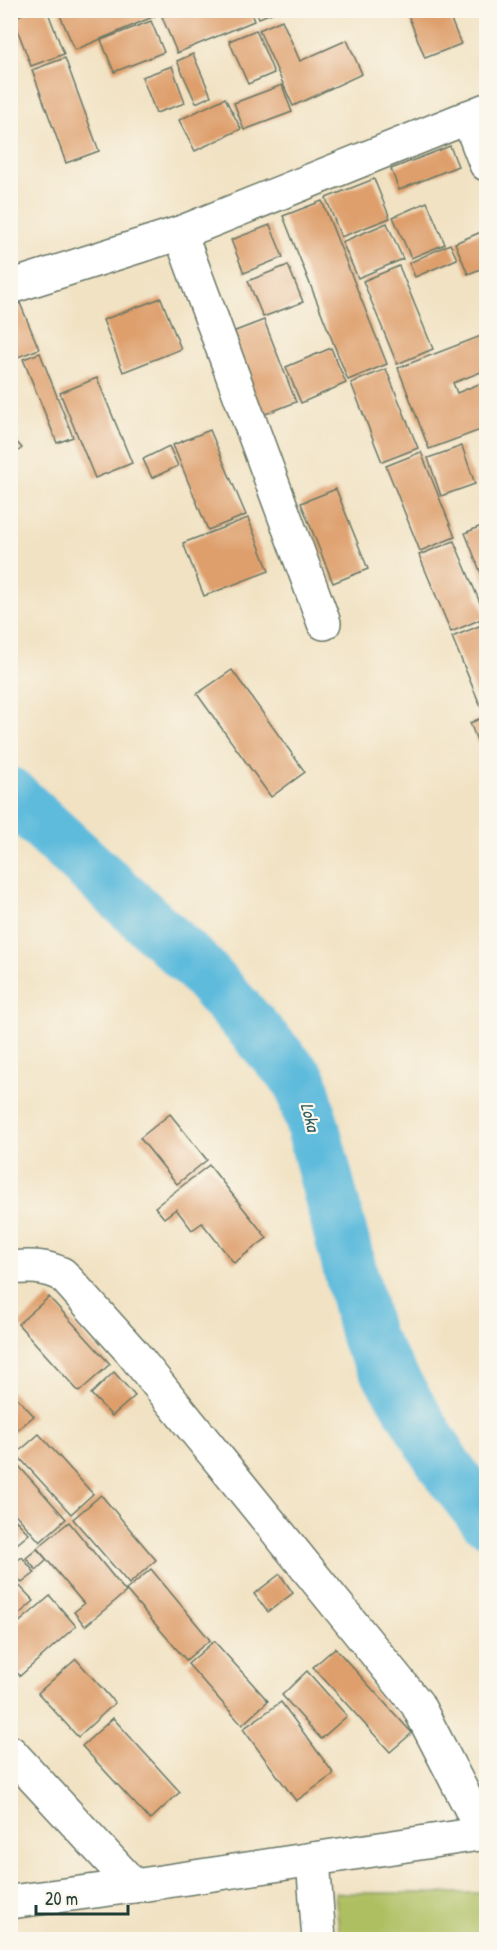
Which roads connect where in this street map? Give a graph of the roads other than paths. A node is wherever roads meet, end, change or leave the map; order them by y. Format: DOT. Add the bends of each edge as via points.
graph roads {
  1 [pos="477,114"];
  2 [pos="486,164"];
  3 [pos="180,233"];
  4 [pos="10,287"];
  5 [pos="324,622"];
  6 [pos="10,1268"];
  7 [pos="10,1752"];
  8 [pos="485,1833"];
  9 [pos="313,1859"];
  10 [pos="134,1886"];
  11 [pos="10,1902"];
  12 [pos="319,1940"];
  1 -- 2 [label="street"];
  1 -- 3 [label="street"];
  3 -- 4 [label="street"];
  3 -- 5 [label="street"];
  6 -- 8 [label="street" via="50,1268 62,1274 131,1352 417,1704"];
  7 -- 10 [label="street"];
  8 -- 9 [label="street"];
  9 -- 10 [label="street"];
  9 -- 12 [label="street"];
  10 -- 11 [label="street"];
}
